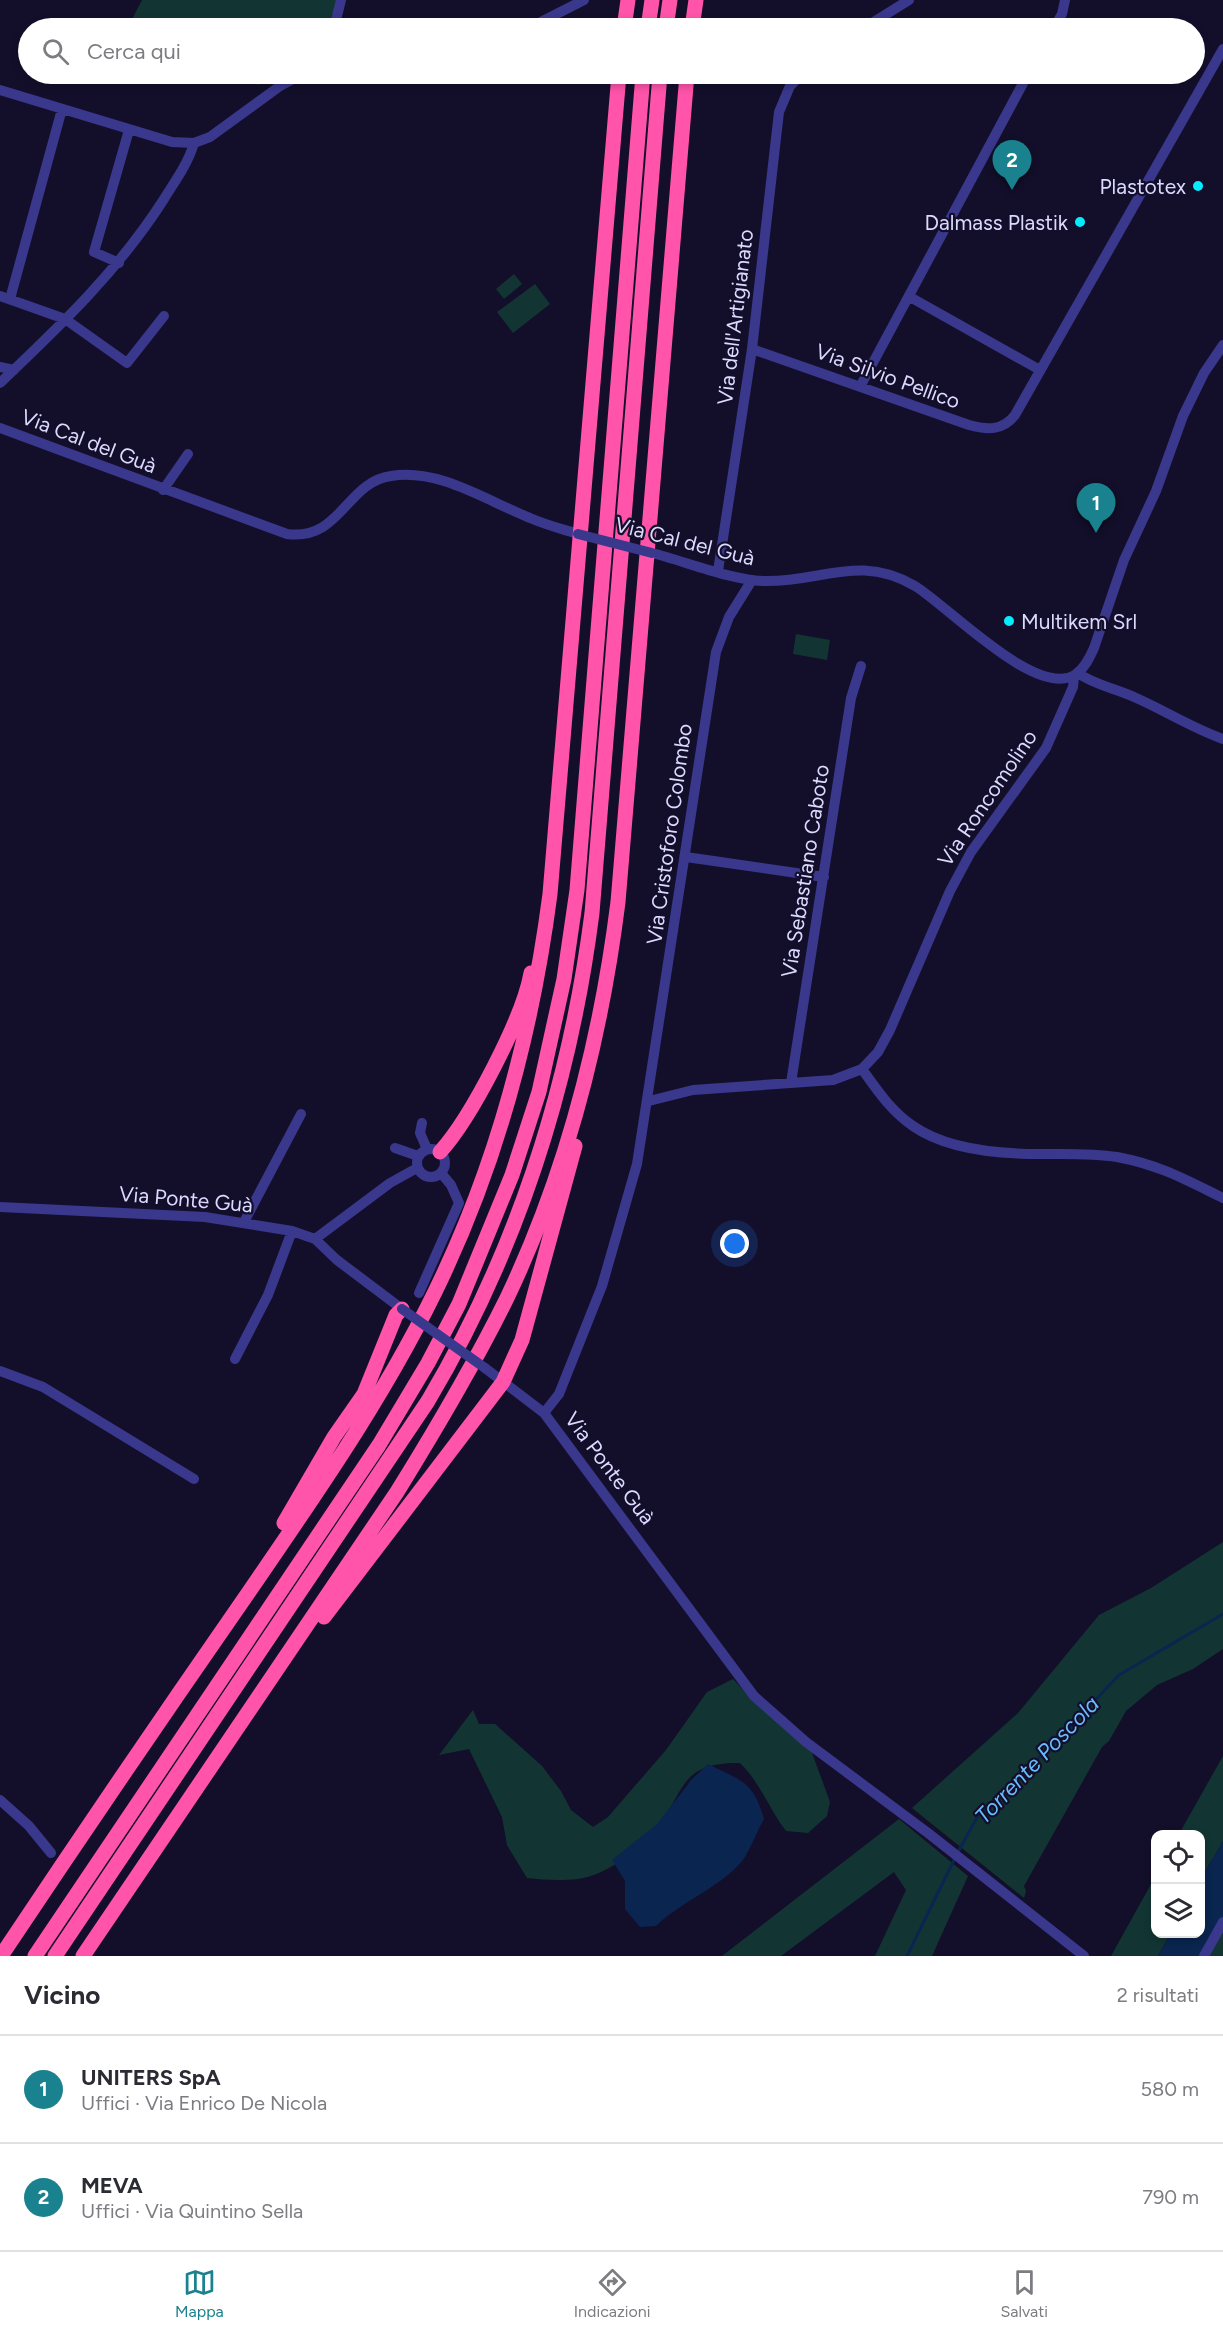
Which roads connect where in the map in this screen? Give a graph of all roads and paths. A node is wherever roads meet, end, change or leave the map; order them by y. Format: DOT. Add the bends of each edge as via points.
graph roads {
  1 [pos="341,0"];
  2 [pos="584,0"];
  3 [pos="628,0"];
  4 [pos="651,0"];
  5 [pos="670,0"];
  6 [pos="696,0"];
  7 [pos="909,0"];
  8 [pos="1065,0"];
  9 [pos="336,18"];
  10 [pos="549,18"];
  11 [pos="625,18"];
  12 [pos="649,18"];
  13 [pos="667,18"];
  14 [pos="693,18"];
  15 [pos="880,18"];
  16 [pos="1060,18"];
  17 [pos="1223,49"];
  18 [pos="1205,81"];
  19 [pos="284,84"];
  20 [pos="618,84"];
  21 [pos="642,84"];
  22 [pos="659,84"];
  23 [pos="686,84"];
  24 [pos="792,84"];
  25 [pos="1022,84"];
  26 [pos="1203,84"];
  27 [pos="0,90"];
  28 [pos="62,109"];
  29 [pos="129,130"];
  30 [pos="194,143"];
  31 [pos="119,263"];
  32 [pos="5,297"];
  33 [pos="910,297"];
  34 [pos="164,316"];
  35 [pos="65,320"];
  36 [pos="1223,345"];
  37 [pos="752,349"];
  38 [pos="0,367"];
  39 [pos="14,370"];
  40 [pos="1040,370"];
  41 [pos="0,383"];
  42 [pos="861,385"];
  43 [pos="0,428"];
  44 [pos="188,454"];
  45 [pos="163,490"];
  46 [pos="718,570"];
  47 [pos="752,580"];
  48 [pos="861,666"];
  49 [pos="1076,674"];
  50 [pos="1223,740"];
  51 [pos="557,828"];
  52 [pos="686,857"];
  53 [pos="824,877"];
  54 [pos="611,958"];
  55 [pos="862,1069"];
  56 [pos="791,1083"];
  57 [pos="649,1101"];
  58 [pos="301,1114"];
  59 [pos="422,1123"];
  60 [pos="395,1148"];
  61 [pos="428,1153"];
  62 [pos="417,1168"];
  63 [pos="441,1173"];
  64 [pos="1223,1197"];
  65 [pos="0,1207"];
  66 [pos="244,1222"];
  67 [pos="292,1231"];
  68 [pos="315,1239"];
  69 [pos="419,1293"];
  70 [pos="402,1309"];
  71 [pos="234,1359"];
  72 [pos="0,1371"];
  73 [pos="503,1382"];
  74 [pos="544,1413"];
  75 [pos="194,1479"];
  76 [pos="202,1660"];
  77 [pos="256,1701"];
  78 [pos="0,1800"];
  79 [pos="51,1853"];
  80 [pos="1223,1922"];
  81 [pos="4,1952"];
  82 [pos="35,1956"];
  83 [pos="55,1956"];
  84 [pos="83,1956"];
  85 [pos="1084,1956"];
  86 [pos="1204,1956"];
  1 -- 9 [label="street"];
  2 -- 10 [label="street"];
  3 -- 11 [label="highway"];
  4 -- 12 [label="highway"];
  5 -- 13 [label="highway"];
  6 -- 14 [label="highway"];
  7 -- 15 [label="street"];
  8 -- 16 [label="street"];
  17 -- 18 [label="street"];
  19 -- 30 [label="street" via="210,137"];
  20 -- 51 [label="highway"];
  21 -- 82 [label="highway" via="577,890 556,1020 525,1138 469,1281 403,1406"];
  22 -- 83 [label="highway" via="592,913 573,1032 544,1139 497,1267 433,1392"];
  23 -- 54 [label="highway"];
  24 -- 37 [label="street, Via dell'Artigianato" via="779,112"];
  25 -- 33 [label="street"];
  26 -- 40 [label="street"];
  27 -- 28 [label="street"];
  28 -- 29 [label="street"];
  28 -- 32 [label="street"];
  29 -- 30 [label="street" via="172,142"];
  29 -- 31 [label="street" via="94,252"];
  30 -- 31 [label="street" via="190,157"];
  31 -- 35 [label="street"];
  32 -- 35 [label="street"];
  33 -- 40 [label="street"];
  33 -- 42 [label="street"];
  34 -- 35 [label="street" via="127,363"];
  35 -- 39 [label="street"];
  36 -- 49 [label="street, Via Roncomolino" via="1183,416 1156,491 1124,560 1094,648"];
  37 -- 42 [label="street, Via Silvio Pellico"];
  37 -- 46 [label="street, Via dell'Artigianato"];
  38 -- 39 [label="street"];
  39 -- 41 [label="street"];
  40 -- 42 [label="street, Via Silvio Pellico" via="1010,421 999,428 981,429"];
  43 -- 45 [label="street, Via Cal del Guà"];
  44 -- 45 [label="street, Via Cal del Guà"];
  45 -- 46 [label="street, Via Cal del Guà, bridge" via="268,529 297,535 329,524 370,483 390,476 432,478 533,520"];
  46 -- 47 [label="street, Via Cal del Guà"];
  47 -- 49 [label="street, Via Cal del Guà" via="791,580 852,569 877,572 914,585 992,646 1038,676 1057,679"];
  47 -- 52 [label="street, Via Cristoforo Colombo" via="729,617 716,652"];
  48 -- 53 [label="street, Via Sebastiano Caboto" via="851,698"];
  49 -- 50 [label="street, Via Cal del Guà" via="1128,694"];
  49 -- 55 [label="street, Via Roncomolino" via="1047,748 966,862 890,1030 878,1052"];
  51 -- 61 [label="highway" via="530,980 499,1056 468,1113"];
  51 -- 76 [label="highway" via="544,943 523,1050 467,1222 388,1381"];
  52 -- 53 [label="street"];
  52 -- 57 [label="street, Via Cristoforo Colombo"];
  53 -- 56 [label="street, Via Sebastiano Caboto"];
  54 -- 73 [label="highway" via="607,1008 592,1080 537,1290 522,1340"];
  54 -- 77 [label="highway" via="570,1133 531,1244 507,1298 435,1431"];
  55 -- 56 [label="street, Via Roncomolino" via="833,1080"];
  55 -- 64 [label="street" via="882,1098 927,1135 992,1151 1114,1157 1144,1163 1185,1177"];
  56 -- 57 [label="street, Via Roncomolino" via="693,1090"];
  57 -- 74 [label="street, Via Cristoforo Colombo" via="637,1164 603,1286 559,1394"];
  58 -- 66 [label="street"];
  59 -- 61 [label="street" via="420,1133"];
  60 -- 61 [label="street"];
  61 -- 62 [label="street"];
  61 -- 63 [label="street" via="445,1160"];
  62 -- 63 [label="street" via="428,1178"];
  62 -- 68 [label="street" via="390,1183"];
  63 -- 69 [label="street" via="459,1203"];
  65 -- 66 [label="street, Via Ponte Guà"];
  66 -- 67 [label="street, Via Ponte Guà"];
  67 -- 68 [label="street, Via Ponte Guà"];
  67 -- 71 [label="street" via="268,1295"];
  68 -- 70 [label="street, Via Ponte Guà"];
  70 -- 73 [label="street, Via Ponte Guà, bridge"];
  70 -- 76 [label="highway" via="364,1394 334,1437"];
  72 -- 75 [label="street" via="43,1387"];
  73 -- 74 [label="street, Via Ponte Guà"];
  73 -- 77 [label="highway"];
  74 -- 85 [label="street, Via Ponte Guà" via="754,1696 806,1742"];
  76 -- 81 [label="highway"];
  77 -- 84 [label="highway"];
  78 -- 79 [label="street"];
  80 -- 86 [label="street"];
}
